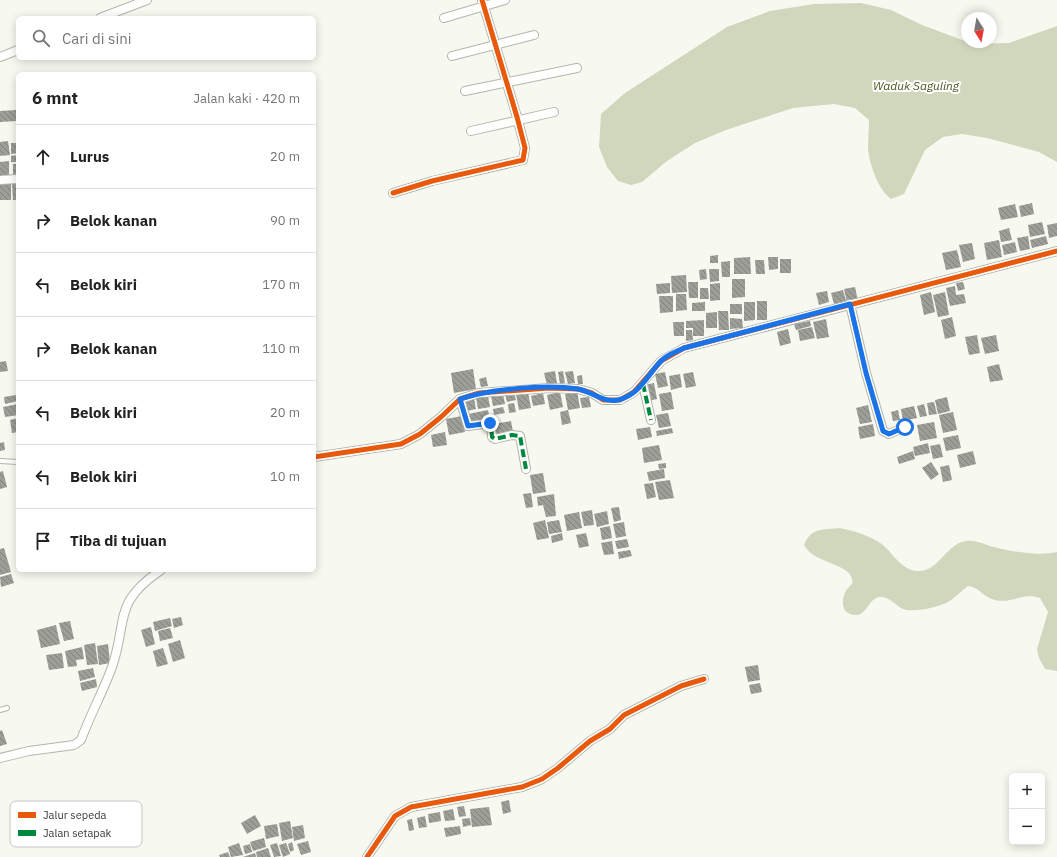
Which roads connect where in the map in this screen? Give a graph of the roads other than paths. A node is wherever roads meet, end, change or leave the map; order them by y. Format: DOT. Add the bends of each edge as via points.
graph roads {
  1 [pos="147,0"];
  2 [pos="505,0"];
  3 [pos="483,3"];
  4 [pos="105,16"];
  5 [pos="444,18"];
  6 [pos="534,35"];
  7 [pos="495,44"];
  8 [pos="16,51"];
  9 [pos="452,56"];
  10 [pos="0,57"];
  11 [pos="577,68"];
  12 [pos="506,82"];
  13 [pos="465,91"];
  14 [pos="554,112"];
  15 [pos="518,121"];
  16 [pos="471,131"];
  17 [pos="16,179"];
  18 [pos="0,180"];
  19 [pos="393,193"];
  20 [pos="1057,251"];
  21 [pos="850,304"];
  22 [pos="643,384"];
  23 [pos="460,399"];
  24 [pos="651,420"];
  25 [pos="905,427"];
  26 [pos="316,457"];
  27 [pos="0,460"];
  28 [pos="16,462"];
  29 [pos="526,469"];
  30 [pos="158,572"];
  31 [pos="704,679"];
  32 [pos="6,708"];
  33 [pos="0,710"];
  34 [pos="0,758"];
  35 [pos="367,857"];
  1 -- 4 [label="street"];
  2 -- 3 [label="street"];
  3 -- 5 [label="street"];
  3 -- 7 [label="street"];
  6 -- 7 [label="street"];
  7 -- 9 [label="street"];
  7 -- 12 [label="street"];
  8 -- 10 [label="street"];
  11 -- 12 [label="street"];
  12 -- 13 [label="street"];
  12 -- 15 [label="street"];
  14 -- 15 [label="street"];
  15 -- 16 [label="street"];
  15 -- 19 [label="street" via="525,148 523,160 432,181"];
  17 -- 18 [label="street"];
  20 -- 21 [label="street" via="1000,268"];
  21 -- 22 [label="street" via="684,348 661,360"];
  21 -- 25 [label="street" via="883,431 889,434"];
  22 -- 23 [label="street" via="628,396 611,401 578,389 549,388 479,393"];
  22 -- 24 [label="street"];
  23 -- 26 [label="street" via="441,418 401,444"];
  23 -- 29 [label="street" via="468,426 491,423 492,437 495,439 518,434 520,436"];
  27 -- 28 [label="lane"];
  30 -- 34 [label="street" via="141,585 128,603 123,614 113,664 81,740 74,745"];
  31 -- 35 [label="street" via="681,686 624,715 610,729 590,741 542,779 522,787 411,807 395,816"];
  32 -- 33 [label="lane"];
}
